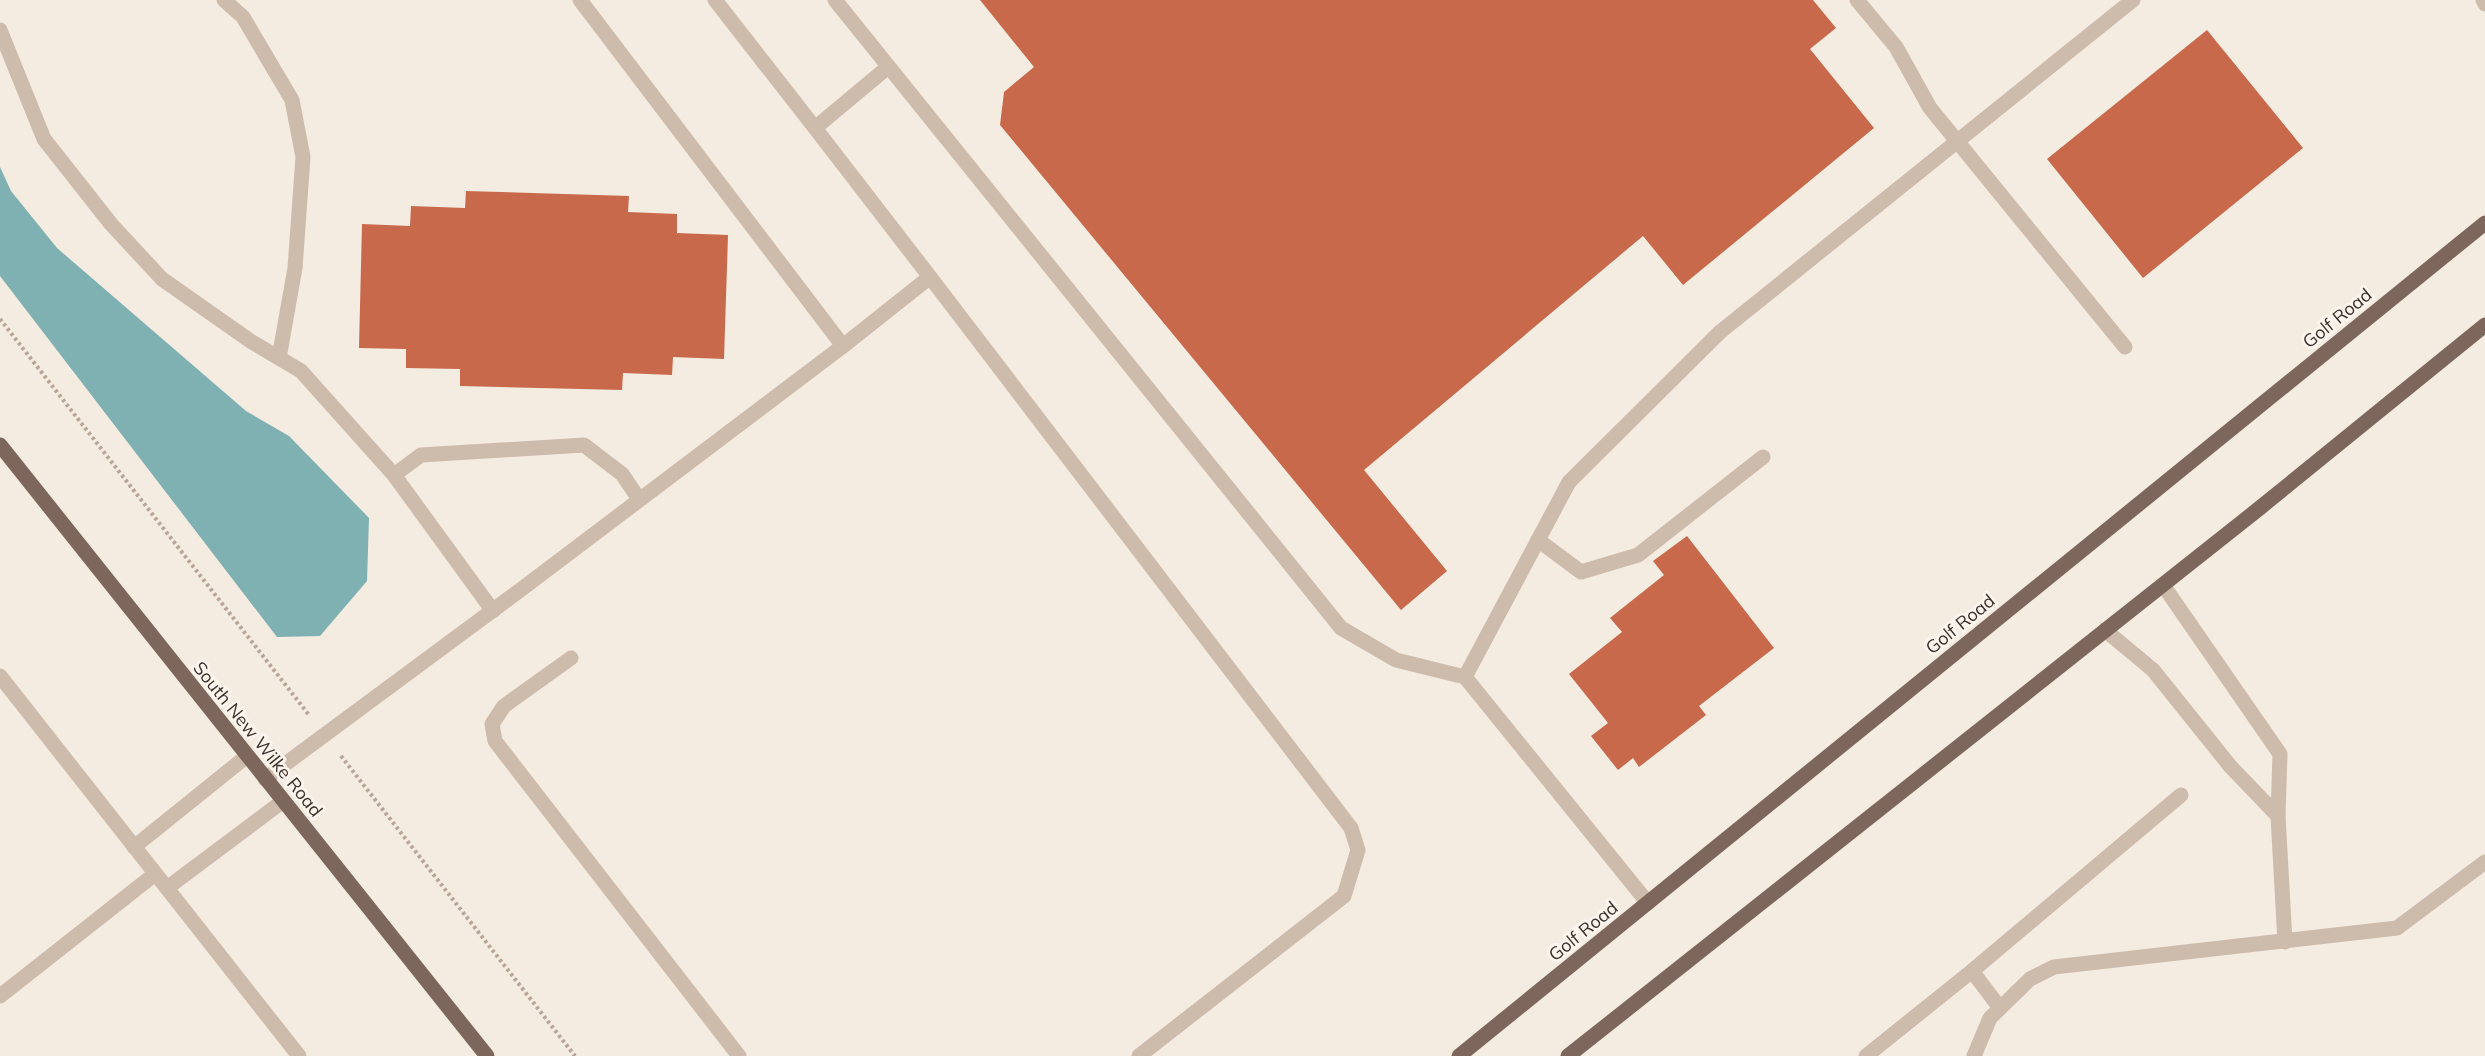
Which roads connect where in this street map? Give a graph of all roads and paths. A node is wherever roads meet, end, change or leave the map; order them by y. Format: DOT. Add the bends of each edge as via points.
graph roads {
  1 [pos="224,0"];
  2 [pos="580,0"];
  3 [pos="715,0"];
  4 [pos="835,0"];
  5 [pos="1857,0"];
  6 [pos="2133,0"];
  7 [pos="2482,0"];
  8 [pos="2485,4"];
  9 [pos="0,30"];
  10 [pos="888,67"];
  11 [pos="815,128"];
  12 [pos="1958,140"];
  13 [pos="2485,223"];
  14 [pos="930,277"];
  15 [pos="0,320"];
  16 [pos="2485,325"];
  17 [pos="843,346"];
  18 [pos="2125,347"];
  19 [pos="279,358"];
  20 [pos="0,445"];
  21 [pos="1763,457"];
  22 [pos="394,475"];
  23 [pos="639,499"];
  24 [pos="1538,540"];
  25 [pos="2163,585"];
  26 [pos="493,611"];
  27 [pos="2105,630"];
  28 [pos="571,658"];
  29 [pos="0,676"];
  30 [pos="1465,677"];
  31 [pos="325,735"];
  32 [pos="247,756"];
  33 [pos="266,779"];
  34 [pos="2181,795"];
  35 [pos="283,801"];
  36 [pos="2278,816"];
  37 [pos="134,847"];
  38 [pos="2485,862"];
  39 [pos="155,874"];
  40 [pos="166,888"];
  41 [pos="1648,903"];
  42 [pos="2285,942"];
  43 [pos="1972,970"];
  44 [pos="0,996"];
  45 [pos="2001,1008"];
  46 [pos="299,1056"];
  47 [pos="487,1056"];
  48 [pos="575,1056"];
  49 [pos="739,1056"];
  50 [pos="1139,1056"];
  51 [pos="1459,1056"];
  52 [pos="1568,1056"];
  53 [pos="1866,1056"];
  54 [pos="1974,1056"];
  1 -- 19 [label="lane" via="243,17 292,100 303,157 295,268"];
  2 -- 17 [label="lane"];
  3 -- 11 [label="lane"];
  4 -- 10 [label="lane"];
  5 -- 12 [label="lane" via="1896,47 1930,108"];
  6 -- 12 [label="lane"];
  7 -- 8 [label="lane"];
  9 -- 19 [label="lane" via="44,139 111,224 162,279"];
  10 -- 11 [label="lane"];
  10 -- 30 [label="lane" via="1341,628 1396,660"];
  11 -- 14 [label="lane"];
  12 -- 18 [label="lane"];
  12 -- 24 [label="lane" via="1719,332 1569,482"];
  13 -- 41 [label="main road, Golf Road"];
  14 -- 17 [label="lane"];
  14 -- 50 [label="lane" via="1352,828 1358,850 1344,896"];
  15 -- 31 [label="path"];
  16 -- 25 [label="main road"];
  17 -- 23 [label="lane"];
  19 -- 22 [label="lane" via="301,371"];
  20 -- 32 [label="main road, South New Wilke Road"];
  21 -- 24 [label="lane" via="1638,555 1581,572"];
  22 -- 23 [label="lane" via="421,455 584,445 622,474"];
  22 -- 26 [label="lane"];
  23 -- 26 [label="lane"];
  24 -- 30 [label="lane"];
  25 -- 27 [label="main road"];
  25 -- 36 [label="lane" via="2280,754"];
  26 -- 31 [label="lane"];
  27 -- 36 [label="lane" via="2153,670 2230,766"];
  27 -- 52 [label="main road"];
  28 -- 49 [label="lane" via="504,706 492,724 495,741"];
  29 -- 37 [label="lane"];
  30 -- 41 [label="lane"];
  31 -- 33 [label="lane"];
  31 -- 48 [label="path"];
  32 -- 33 [label="main road, South New Wilke Road"];
  32 -- 37 [label="lane"];
  33 -- 35 [label="main road, South New Wilke Road"];
  34 -- 43 [label="lane"];
  35 -- 40 [label="lane"];
  35 -- 47 [label="main road, South New Wilke Road"];
  36 -- 42 [label="lane"];
  37 -- 39 [label="lane"];
  38 -- 42 [label="lane" via="2397,928"];
  39 -- 40 [label="lane"];
  39 -- 44 [label="lane"];
  40 -- 46 [label="lane"];
  41 -- 51 [label="main road, Golf Road"];
  42 -- 45 [label="lane" via="2054,967 2030,979"];
  43 -- 45 [label="lane"];
  43 -- 53 [label="lane"];
  45 -- 54 [label="lane" via="1990,1018"];
}
